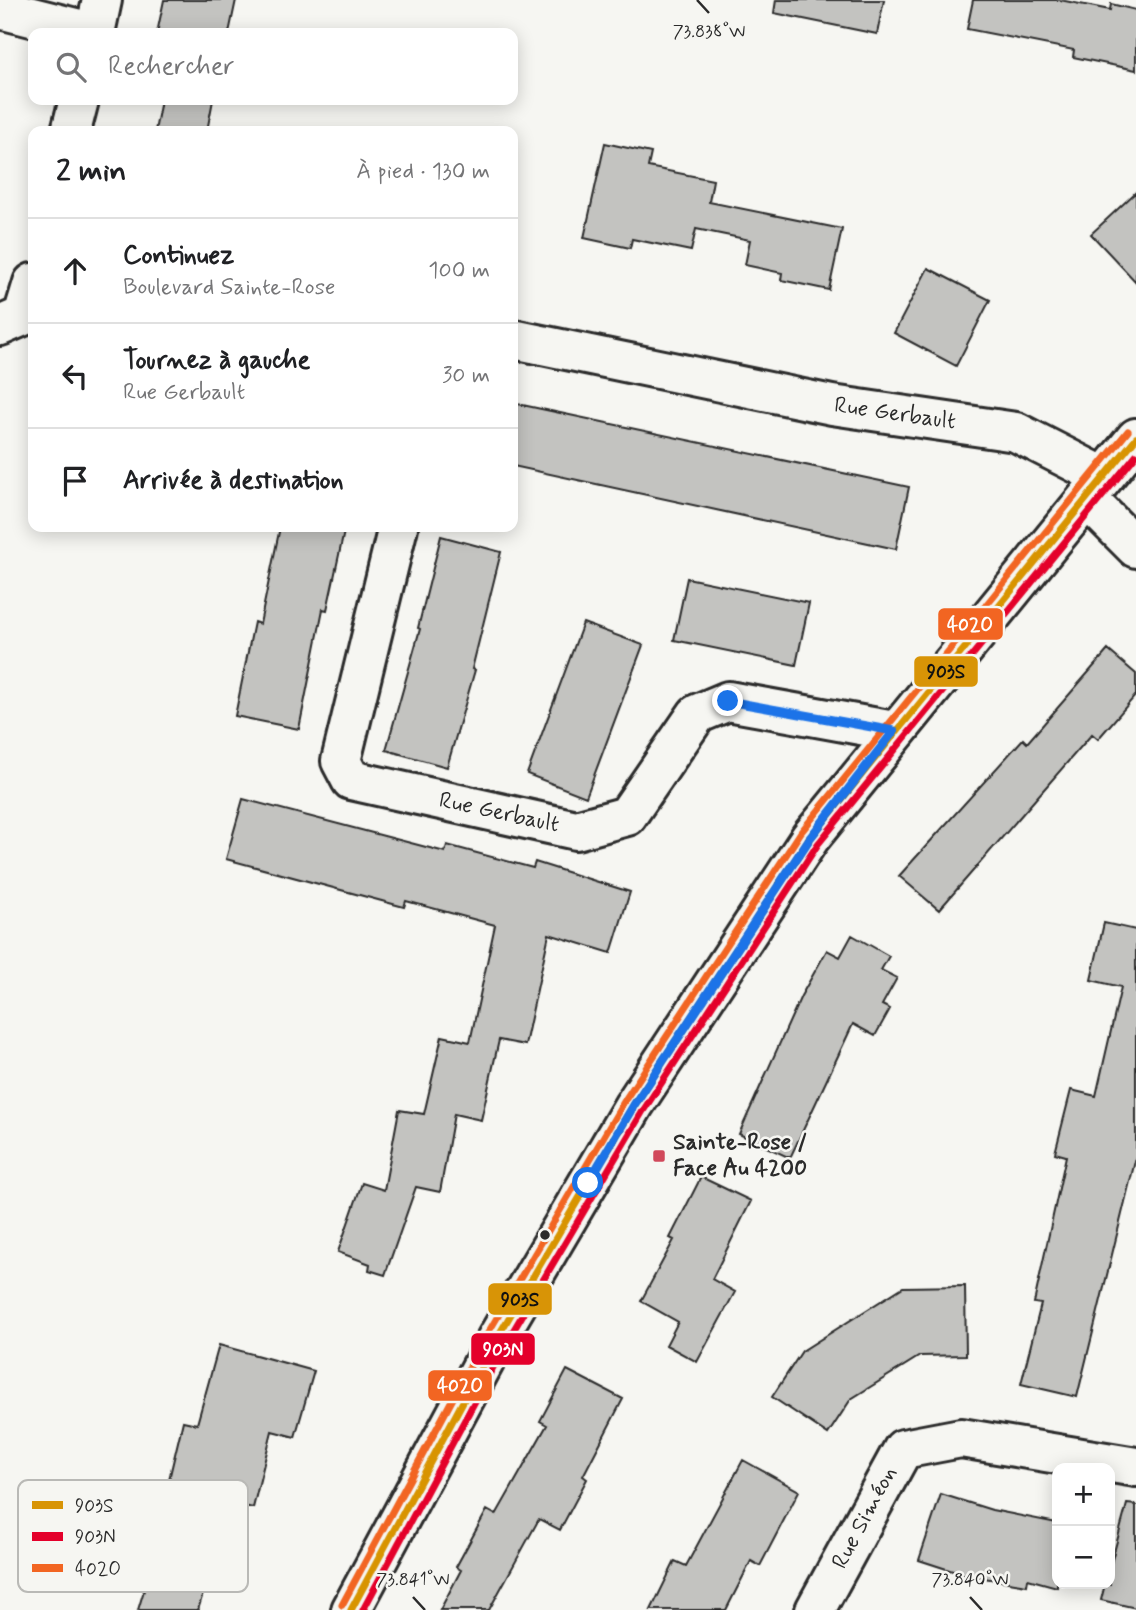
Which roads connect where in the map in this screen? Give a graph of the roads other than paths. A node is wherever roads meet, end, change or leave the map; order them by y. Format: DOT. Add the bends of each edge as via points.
graph roads {
  1 [pos="102,0"];
  2 [pos="0,9"];
  3 [pos="75,28"];
  4 [pos="96,28"];
  5 [pos="78,105"];
  6 [pos="72,126"];
  7 [pos="518,340"];
  8 [pos="1136,438"];
  9 [pos="1095,488"];
  10 [pos="397,532"];
  11 [pos="1136,548"];
  12 [pos="894,731"];
  13 [pos="1136,1467"];
  14 [pos="351,1610"];
  15 [pos="815,1610"];
  1 -- 4 [label="street"];
  2 -- 3 [label="street"];
  5 -- 6 [label="street"];
  7 -- 9 [label="street, Rue Gerbault" via="832,405 1016,432"];
  8 -- 9 [label="street"];
  9 -- 11 [label="street, Rue Gerbault"];
  9 -- 12 [label="street"];
  10 -- 12 [label="street, Rue Gerbault" via="341,761 351,780 576,830 627,816 697,715 728,701"];
  12 -- 14 [label="street" via="810,838 634,1105 497,1338"];
  13 -- 15 [label="street, Rue Siméon" via="961,1438 903,1449"];
}
